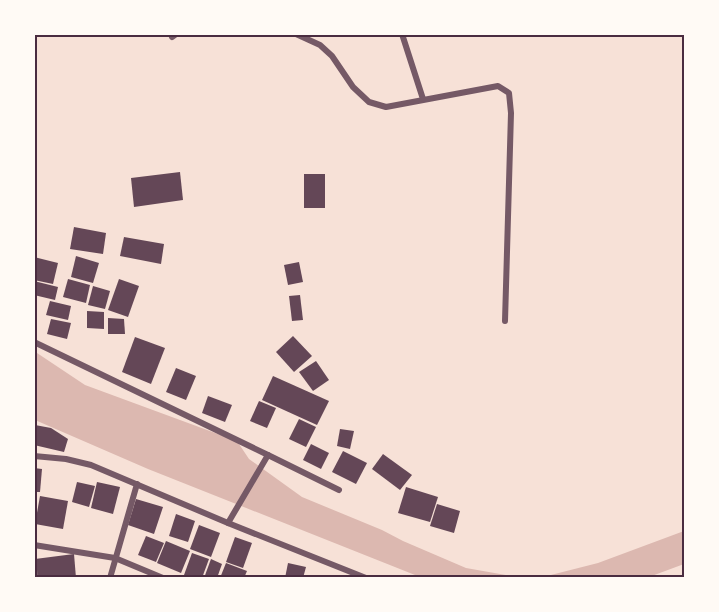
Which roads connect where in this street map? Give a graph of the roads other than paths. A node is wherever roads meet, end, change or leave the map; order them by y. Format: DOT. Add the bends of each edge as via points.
graph roads {
  1 [pos="296,34"];
  2 [pos="402,34"];
  3 [pos="423,99"];
  4 [pos="505,321"];
  5 [pos="34,342"];
  6 [pos="268,455"];
  7 [pos="34,456"];
  8 [pos="137,484"];
  9 [pos="339,490"];
  10 [pos="228,524"];
  11 [pos="34,545"];
  12 [pos="115,558"];
  13 [pos="34,570"];
  14 [pos="36,578"];
  15 [pos="110,578"];
  16 [pos="163,578"];
  17 [pos="366,578"];
  1 -- 3 [label="street" via="320,45 332,56 353,87 369,102 386,107"];
  2 -- 3 [label="street"];
  3 -- 4 [label="street" via="498,86 508,93 511,113"];
  5 -- 6 [label="street"];
  6 -- 9 [label="street"];
  6 -- 10 [label="street"];
  7 -- 8 [label="street" via="91,465"];
  8 -- 10 [label="street"];
  8 -- 12 [label="street"];
  10 -- 17 [label="street"];
  11 -- 12 [label="street"];
  12 -- 15 [label="street"];
  12 -- 16 [label="street"];
  13 -- 14 [label="street"];
}
